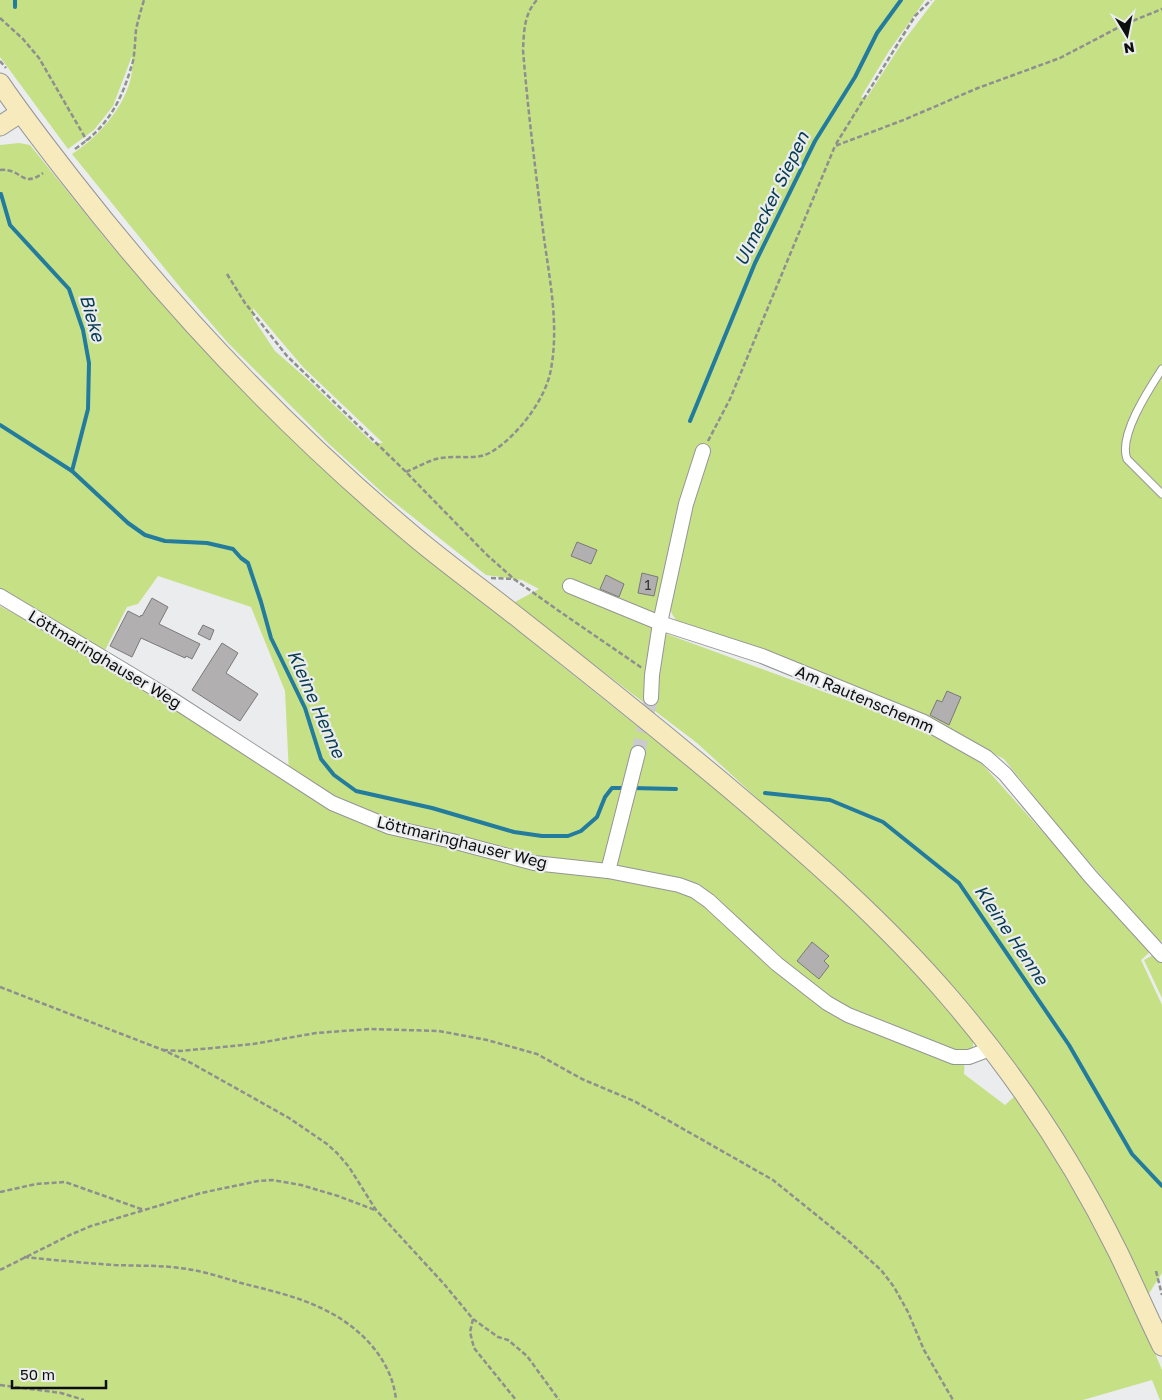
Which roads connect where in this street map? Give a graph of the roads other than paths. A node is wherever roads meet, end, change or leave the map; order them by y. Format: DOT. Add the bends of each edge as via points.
graph roads {
  1 [pos="4,77"];
  2 [pos="20,113"];
  3 [pos="0,126"];
  4 [pos="1162,369"];
  5 [pos="703,451"];
  6 [pos="1162,494"];
  7 [pos="570,586"];
  8 [pos="0,596"];
  9 [pos="660,623"];
  10 [pos="651,698"];
  11 [pos="638,753"];
  12 [pos="608,871"];
  13 [pos="1162,955"];
  14 [pos="990,1048"];
  15 [pos="1162,1346"];
  1 -- 2 [label="main road"];
  2 -- 3 [label="main road"];
  2 -- 14 [label="main road" via="153,280 285,420 417,539 627,702 786,836 874,916 953,1002"];
  4 -- 6 [label="lane" via="1133,421 1125,448 1127,458"];
  5 -- 9 [label="street" via="686,504"];
  7 -- 9 [label="street"];
  8 -- 12 [label="street, Löttmaringhauser Weg" via="167,696 332,802 364,817 390,827 534,863"];
  9 -- 10 [label="street"];
  9 -- 13 [label="street, Am Rautenschemm" via="762,656 924,722 986,757 1005,774 1091,877"];
  11 -- 12 [label="street"];
  12 -- 14 [label="street, Löttmaringhauser Weg" via="695,891 816,996 848,1015 954,1057 968,1057"];
  14 -- 15 [label="main road" via="1028,1100 1099,1215"];
}
